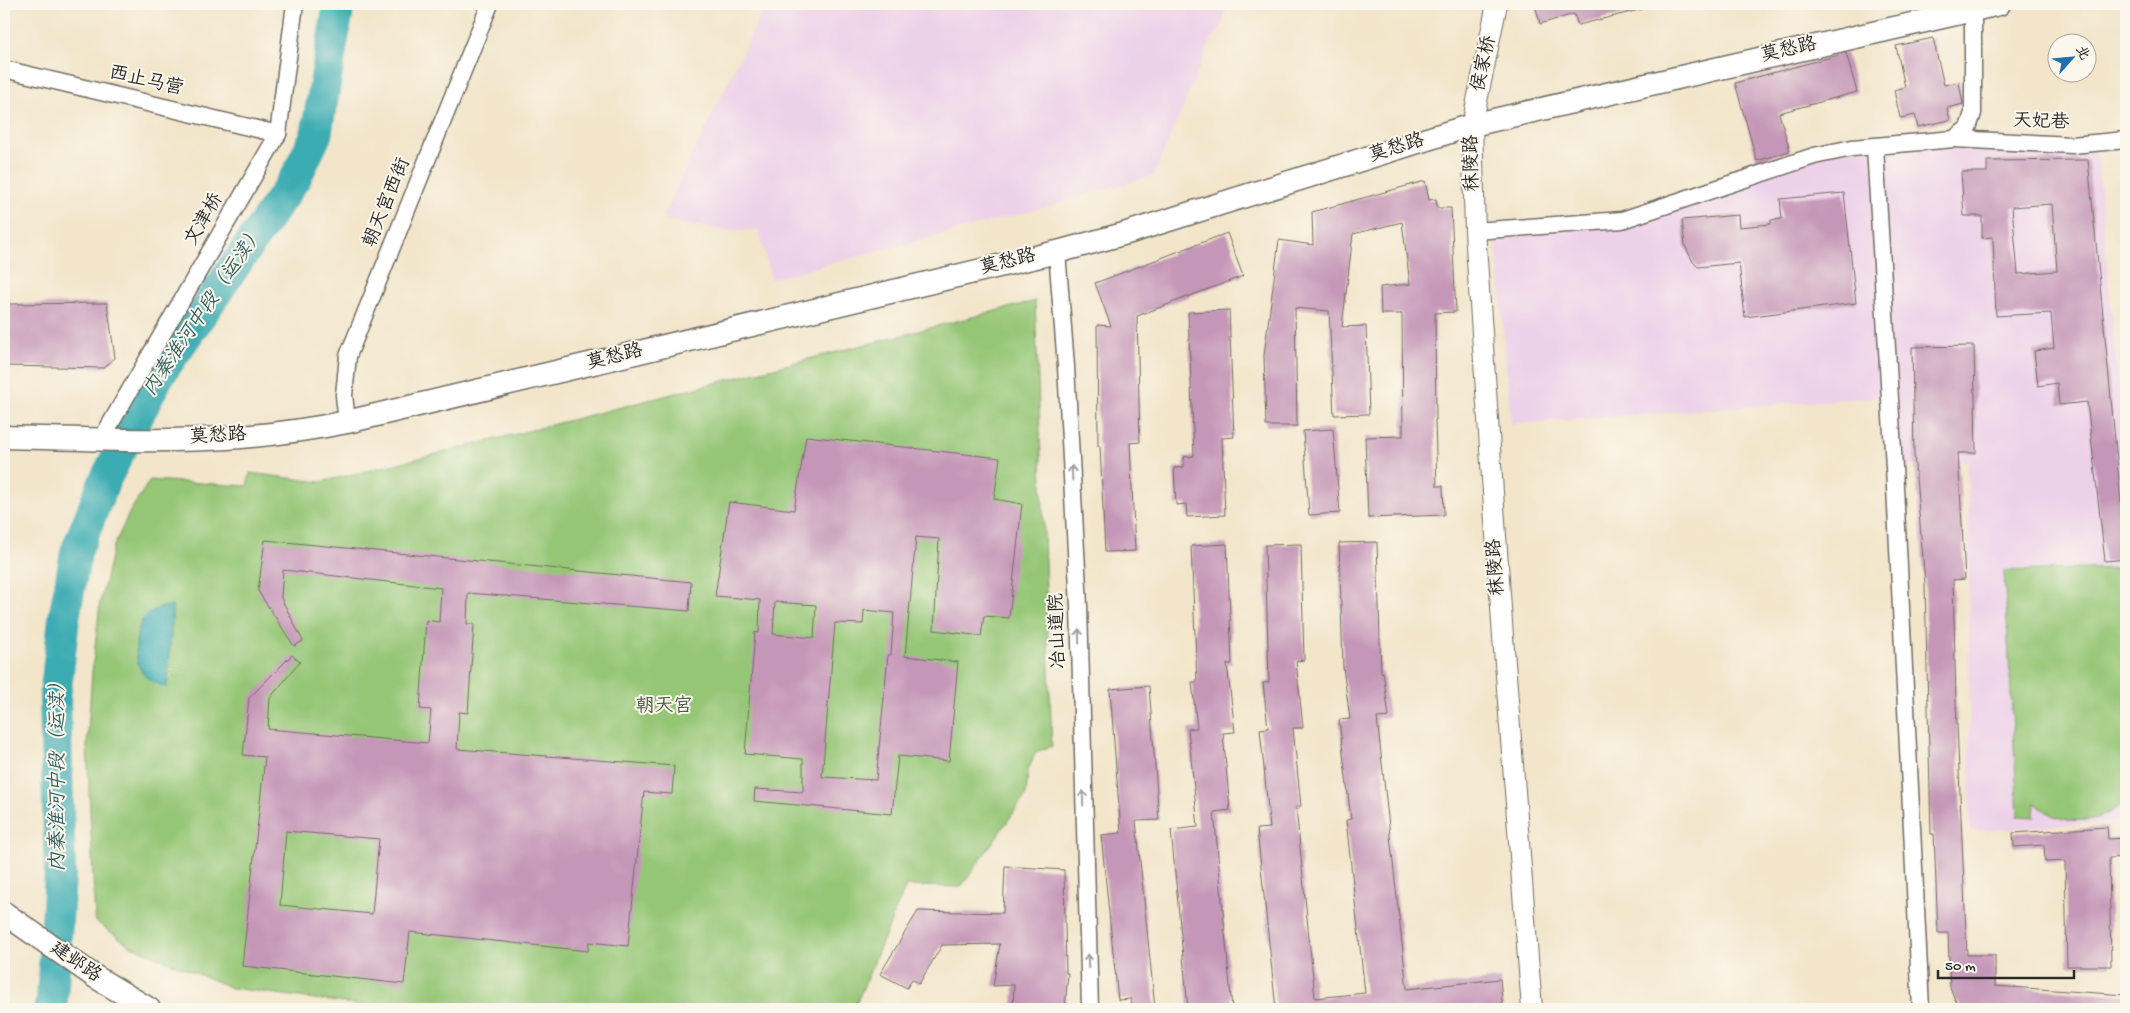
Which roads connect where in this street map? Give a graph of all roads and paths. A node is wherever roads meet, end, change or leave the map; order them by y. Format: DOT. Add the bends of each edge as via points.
graph roads {
  1 [pos="295,4"];
  2 [pos="490,4"];
  3 [pos="1498,4"];
  4 [pos="1999,4"];
  5 [pos="1973,8"];
  6 [pos="4,69"];
  7 [pos="1472,125"];
  8 [pos="278,134"];
  9 [pos="1954,140"];
  10 [pos="2126,140"];
  11 [pos="1876,146"];
  12 [pos="1475,231"];
  13 [pos="1057,252"];
  14 [pos="347,422"];
  15 [pos="4,437"];
  16 [pos="101,440"];
  17 [pos="4,913"];
  18 [pos="150,1009"];
  19 [pos="1090,1009"];
  20 [pos="1532,1009"];
  21 [pos="1921,1009"];
  1 -- 8 [label="street, 文津桥"];
  2 -- 14 [label="street, 朝天宫西街" via="348,356 344,395"];
  3 -- 7 [label="street, 侯家桥"];
  4 -- 5 [label="main road, 莫愁路"];
  5 -- 7 [label="main road, 莫愁路"];
  5 -- 9 [label="street" via="1973,113 1968,128"];
  6 -- 8 [label="street, 西止马营"];
  7 -- 12 [label="street, 秣陵路"];
  7 -- 13 [label="main road, 莫愁路"];
  8 -- 16 [label="street, 文津桥"];
  9 -- 10 [label="street, 天妃巷" via="2072,145"];
  9 -- 11 [label="street, 天妃巷"];
  11 -- 12 [label="street, 天妃巷" via="1814,156 1622,220"];
  11 -- 21 [label="street"];
  12 -- 20 [label="street, 秣陵路" via="1502,638"];
  13 -- 14 [label="main road, 莫愁路"];
  19 -- 13 [label="street, 冶山道院, one-way" via="1079,606"];
  14 -- 16 [label="main road, 莫愁路" via="290,432 195,439"];
  15 -- 16 [label="main road, 莫愁路"];
  17 -- 18 [label="main road, 建邺路" via="94,976"];
}
